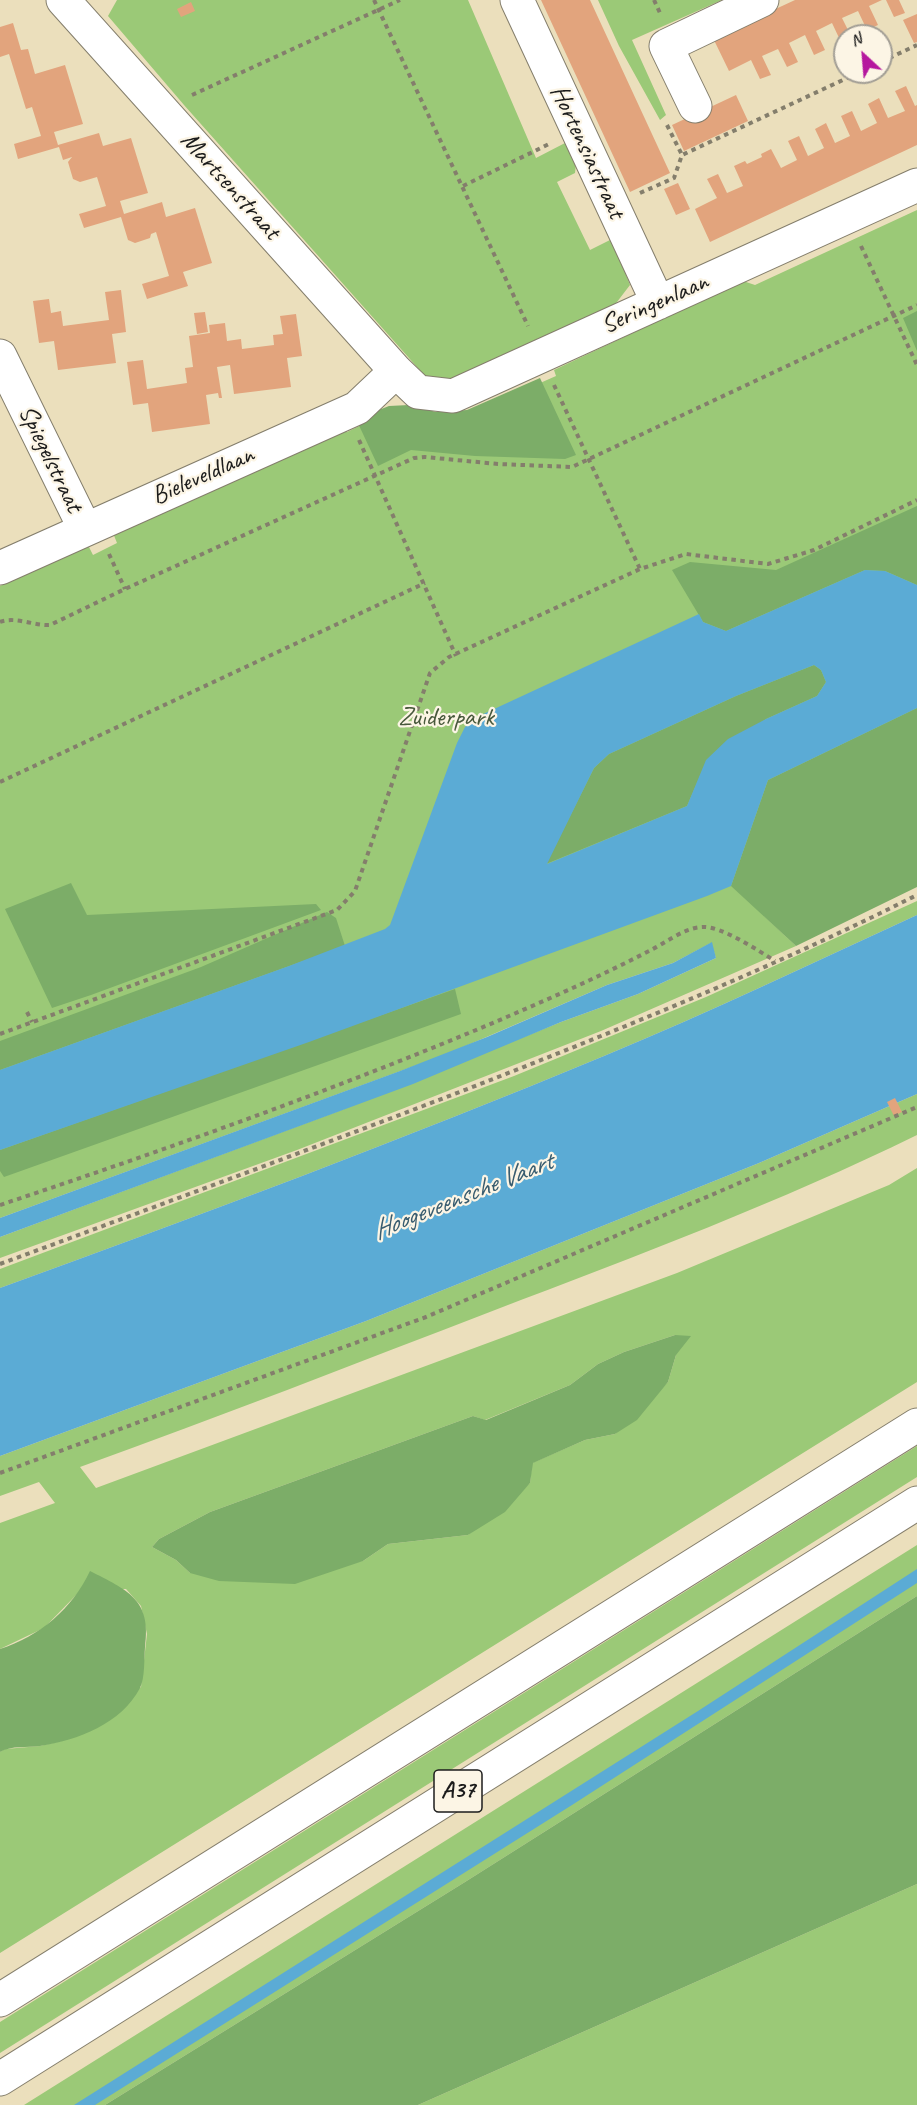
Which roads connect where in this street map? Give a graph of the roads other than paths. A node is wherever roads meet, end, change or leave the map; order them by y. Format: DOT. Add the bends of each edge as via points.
graph roads {
  1 [pos="64,0"];
  2 [pos="517,0"];
  3 [pos="762,0"];
  4 [pos="695,106"];
  5 [pos="917,185"];
  6 [pos="658,303"];
  7 [pos="0,356"];
  8 [pos="396,371"];
  9 [pos="85,529"];
  10 [pos="0,568"];
  11 [pos="917,1425"];
  12 [pos="917,1503"];
  13 [pos="0,2000"];
  14 [pos="0,2079"];
  1 -- 8 [label="main road, Martsenstraat"];
  2 -- 6 [label="main road, Hortensiastraat"];
  3 -- 4 [label="main road" via="666,46"];
  5 -- 6 [label="main road, Seringenlaan"];
  6 -- 8 [label="main road, Seringenlaan" via="453,396 418,392"];
  7 -- 9 [label="main road, Spiegelstraat"];
  8 -- 9 [label="main road, Bieleveldlaan" via="357,408"];
  9 -- 10 [label="main road, Bieleveldlaan"];
  11 -- 13 [label="main road, A37"];
  12 -- 14 [label="main road, A37"];
}
